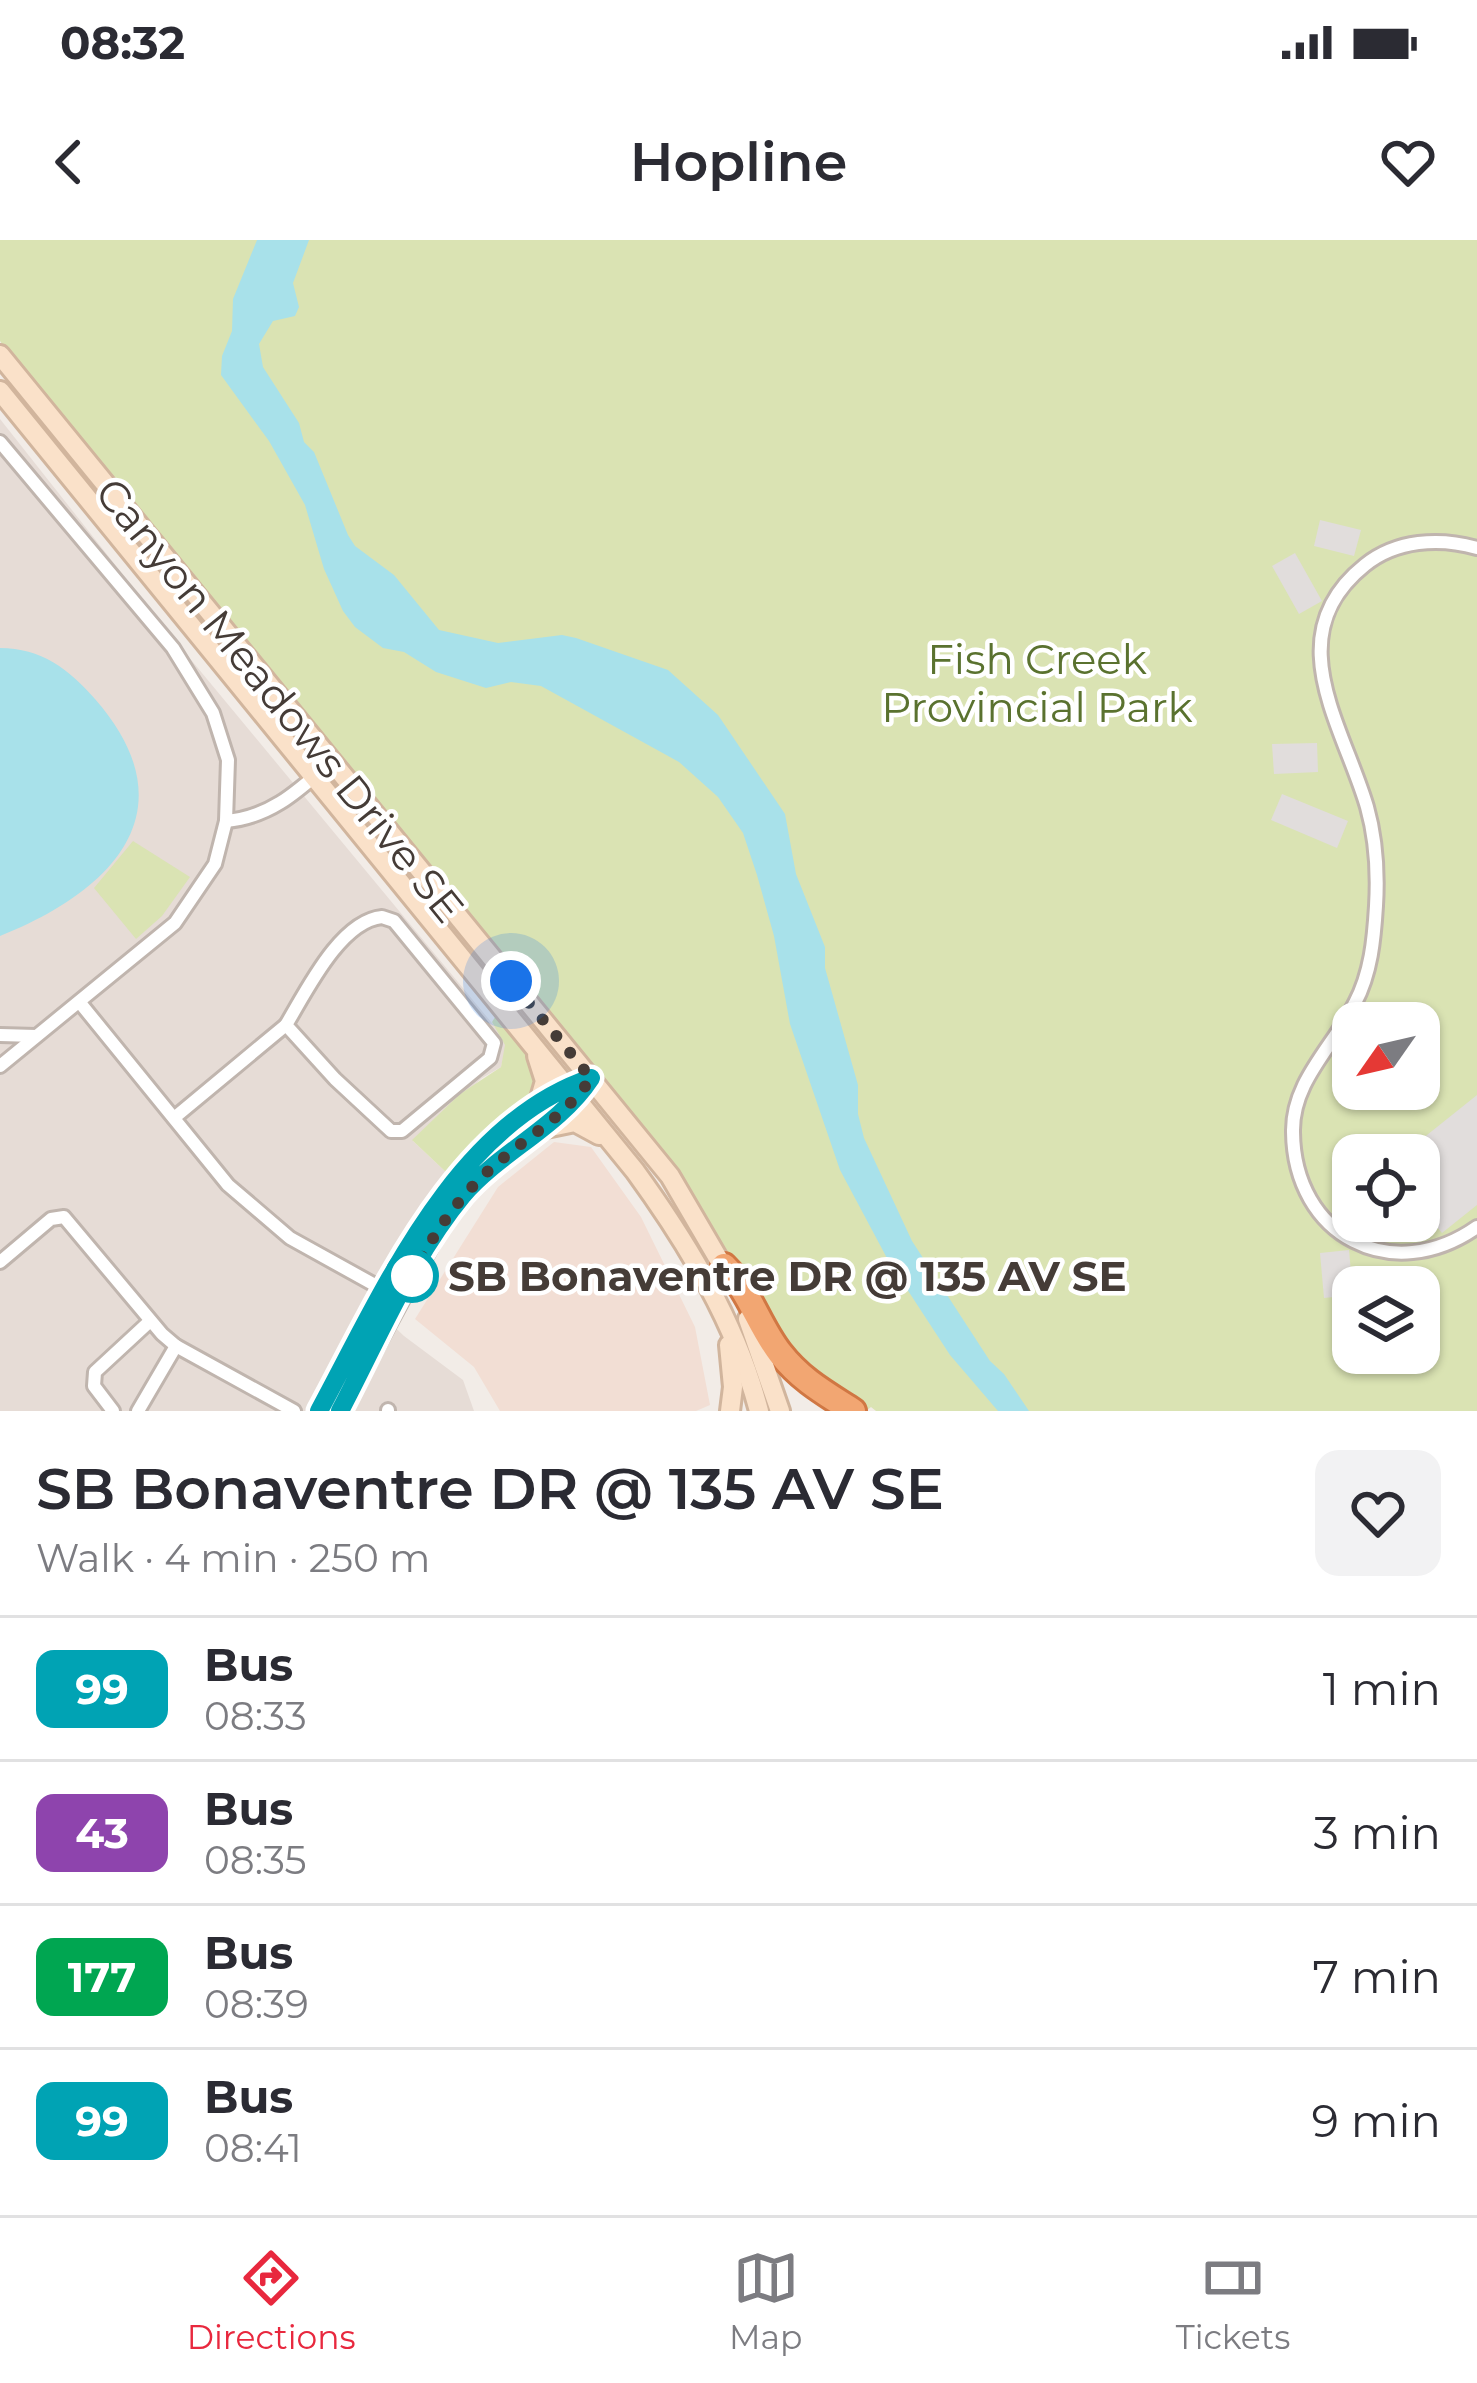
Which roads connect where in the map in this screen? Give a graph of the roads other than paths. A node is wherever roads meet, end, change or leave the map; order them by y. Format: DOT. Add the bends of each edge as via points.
graph roads {
  1 [pos="0,355"];
  2 [pos="0,391"];
  3 [pos="0,442"];
  4 [pos="1477,548"];
  5 [pos="331,762"];
  6 [pos="316,776"];
  7 [pos="226,821"];
  8 [pos="81,1004"];
  9 [pos="286,1025"];
  10 [pos="0,1035"];
  11 [pos="527,1035"];
  12 [pos="37,1036"];
  13 [pos="0,1066"];
  14 [pos="591,1078"];
  15 [pos="572,1093"];
  16 [pos="538,1105"];
  17 [pos="174,1118"];
  18 [pos="542,1129"];
  19 [pos="611,1142"];
  20 [pos="1477,1227"];
  21 [pos="0,1262"];
  22 [pos="724,1265"];
  23 [pos="392,1295"];
  24 [pos="149,1322"];
  25 [pos="731,1334"];
  26 [pos="176,1346"];
  27 [pos="113,1411"];
  28 [pos="138,1411"];
  29 [pos="294,1411"];
  30 [pos="319,1411"];
  31 [pos="340,1411"];
  32 [pos="730,1411"];
  33 [pos="759,1411"];
  34 [pos="780,1411"];
  35 [pos="853,1411"];
  1 -- 5 [label="main road, Canyon Meadows Drive SE"];
  2 -- 6 [label="main road, Canyon Meadows Drive SE"];
  3 -- 7 [label="street" via="173,648 213,713 228,760"];
  4 -- 20 [label="street" via="1432,542 1390,549 1349,579 1323,626 1322,682 1369,814 1376,902 1362,987 1300,1093 1292,1131 1305,1188 1350,1239 1415,1255"];
  5 -- 6 [label="street"];
  5 -- 14 [label="main road, Canyon Meadows Drive SE"];
  6 -- 7 [label="street" via="255,818"];
  6 -- 11 [label="main road, Canyon Meadows Drive SE"];
  7 -- 8 [label="street" via="215,864 175,923"];
  8 -- 12 [label="street"];
  8 -- 17 [label="street"];
  9 -- 9 [label="street" via="337,945 382,917 394,921 494,1043 490,1058 402,1131 391,1131"];
  9 -- 17 [label="street"];
  10 -- 12 [label="street"];
  11 -- 15 [label="main road, Canyon Meadows Drive SE"];
  11 -- 16 [label="main road" via="542,1067"];
  12 -- 13 [label="street"];
  14 -- 15 [label="street"];
  14 -- 22 [label="main road, Canyon Meadows Drive SE" via="670,1176"];
  15 -- 16 [label="street"];
  15 -- 18 [label="street"];
  15 -- 19 [label="main road, Canyon Meadows Drive SE"];
  16 -- 23 [label="street" via="454,1178 430,1210"];
  17 -- 23 [label="street" via="228,1184 290,1238"];
  18 -- 19 [label="main road" via="575,1122"];
  18 -- 23 [label="street" via="466,1191"];
  19 -- 25 [label="main road, Canyon Meadows Drive SE" via="669,1218"];
  21 -- 24 [label="street" via="64,1217"];
  22 -- 34 [label="main road, Canyon Meadows Drive SE"];
  22 -- 35 [label="highway" via="776,1349 803,1379"];
  23 -- 30 [label="street"];
  23 -- 31 [label="street"];
  24 -- 26 [label="street"];
  24 -- 27 [label="street" via="95,1372 94,1386"];
  25 -- 32 [label="main road"];
  25 -- 33 [label="main road, Canyon Meadows Drive SE"];
  26 -- 28 [label="street"];
  26 -- 29 [label="street"];
}
